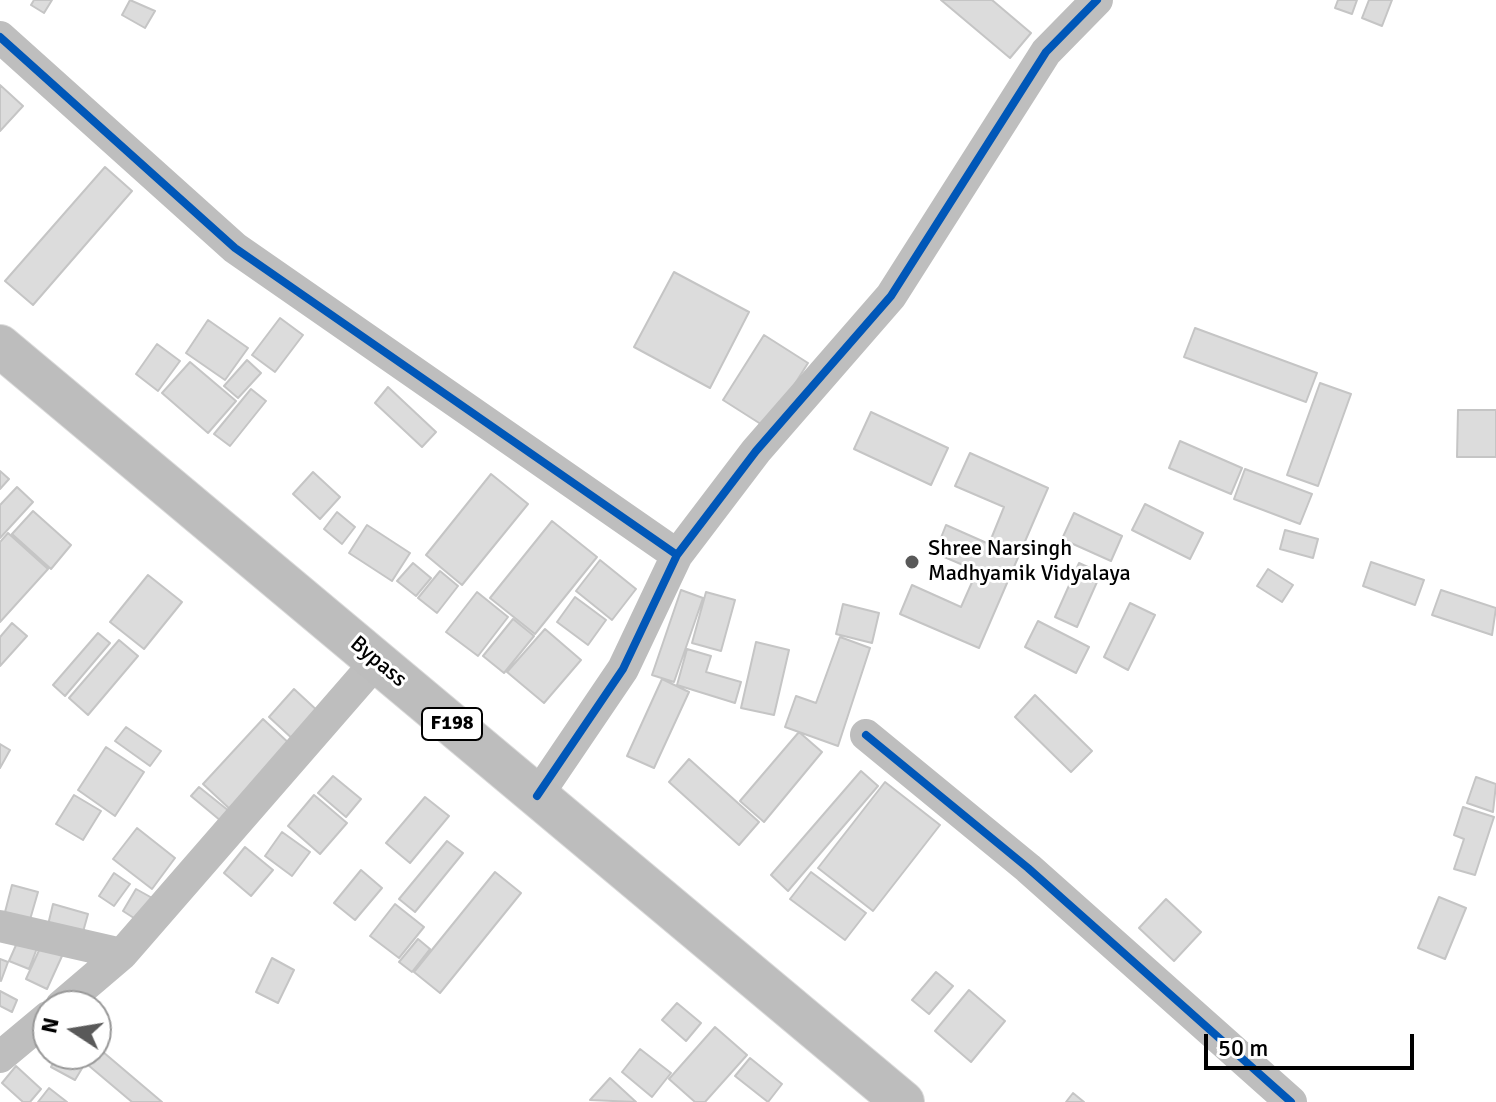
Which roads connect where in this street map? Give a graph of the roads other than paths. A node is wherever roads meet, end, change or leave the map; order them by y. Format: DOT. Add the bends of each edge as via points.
graph roads {
  1 [pos="1097,0"];
  2 [pos="0,37"];
  3 [pos="0,346"];
  4 [pos="677,555"];
  5 [pos="377,661"];
  6 [pos="866,735"];
  7 [pos="537,796"];
  8 [pos="0,926"];
  9 [pos="122,954"];
  10 [pos="80,990"];
  11 [pos="32,1030"];
  12 [pos="0,1057"];
  13 [pos="903,1102"];
  14 [pos="1291,1102"];
  1 -- 4 [label="street" via="1046,52 891,296 756,451"];
  2 -- 4 [label="street" via="235,248"];
  3 -- 5 [label="main road, Bypass / F198"];
  4 -- 7 [label="street" via="623,669"];
  5 -- 7 [label="main road, Bypass / F198"];
  5 -- 9 [label="street"];
  6 -- 14 [label="street" via="1028,868"];
  7 -- 13 [label="main road, Bypass / F198"];
  8 -- 9 [label="street"];
  9 -- 10 [label="street"];
  11 -- 12 [label="street"];
}
